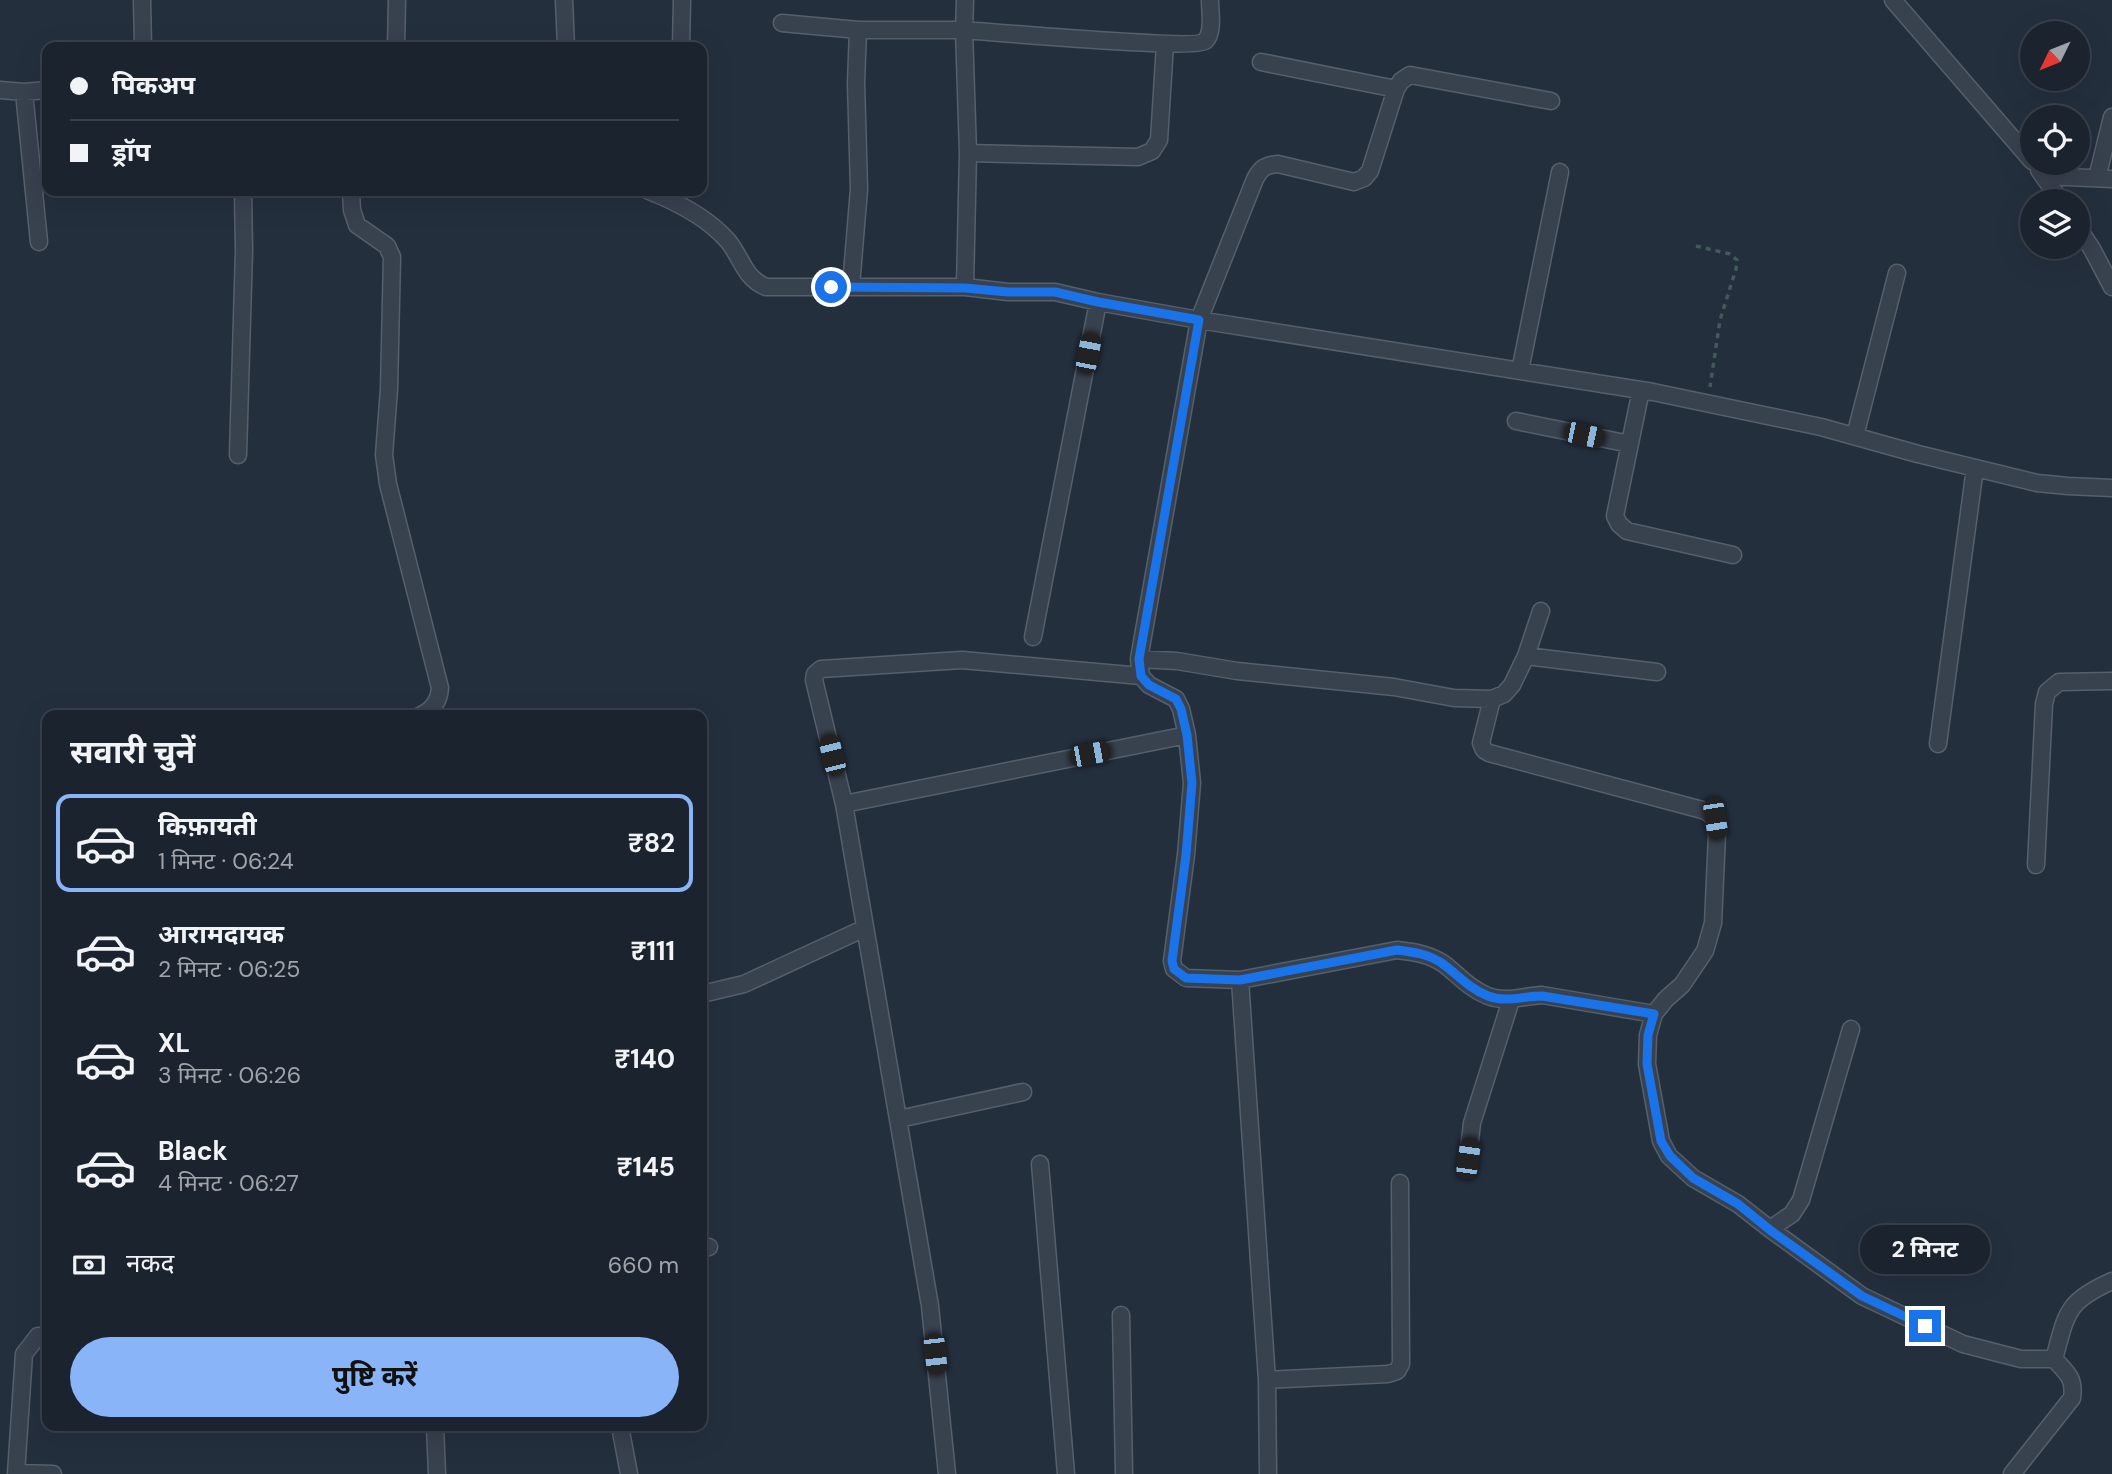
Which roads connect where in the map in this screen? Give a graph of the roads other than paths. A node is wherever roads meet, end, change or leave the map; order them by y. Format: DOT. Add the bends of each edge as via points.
graph roads {
  1 [pos="142,0"];
  2 [pos="397,0"];
  3 [pos="564,0"];
  4 [pos="682,0"];
  5 [pos="965,0"];
  6 [pos="1210,0"];
  7 [pos="1893,0"];
  8 [pos="782,23"];
  9 [pos="858,30"];
  10 [pos="964,30"];
  11 [pos="143,42"];
  12 [pos="396,42"];
  13 [pos="566,42"];
  14 [pos="681,42"];
  15 [pos="1165,44"];
  16 [pos="1261,62"];
  17 [pos="1396,89"];
  18 [pos="0,90"];
  19 [pos="42,90"];
  20 [pos="24,92"];
  21 [pos="1551,101"];
  22 [pos="2112,117"];
  23 [pos="2020,148"];
  24 [pos="968,153"];
  25 [pos="1560,172"];
  26 [pos="2044,176"];
  27 [pos="2105,178"];
  28 [pos="2053,189"];
  29 [pos="243,196"];
  30 [pos="351,196"];
  31 [pos="674,196"];
  32 [pos="39,242"];
  33 [pos="2090,246"];
  34 [pos="1898,273"];
  35 [pos="851,286"];
  36 [pos="2112,287"];
  37 [pos="965,288"];
  38 [pos="1098,302"];
  39 [pos="1199,320"];
  40 [pos="1520,371"];
  41 [pos="1641,390"];
  42 [pos="1516,421"];
  43 [pos="1855,436"];
  44 [pos="1630,444"];
  45 [pos="238,455"];
  46 [pos="1975,468"];
  47 [pos="2112,488"];
  48 [pos="1733,555"];
  49 [pos="1541,611"];
  50 [pos="1033,637"];
  51 [pos="1525,656"];
  52 [pos="1139,659"];
  53 [pos="1657,672"];
  54 [pos="1141,676"];
  55 [pos="2112,681"];
  56 [pos="1492,699"];
  57 [pos="428,710"];
  58 [pos="1187,735"];
  59 [pos="1938,744"];
  60 [pos="844,804"];
  61 [pos="2036,865"];
  62 [pos="865,928"];
  63 [pos="1240,980"];
  64 [pos="707,993"];
  65 [pos="1511,1000"];
  66 [pos="1654,1014"];
  67 [pos="1851,1029"];
  68 [pos="1023,1092"];
  69 [pos="899,1119"];
  70 [pos="1468,1158"];
  71 [pos="1040,1164"];
  72 [pos="1400,1183"];
  73 [pos="1770,1230"];
  74 [pos="2112,1281"];
  75 [pos="1121,1315"];
  76 [pos="42,1336"];
  77 [pos="2054,1359"];
  78 [pos="1267,1380"];
  79 [pos="435,1431"];
  80 [pos="621,1431"];
  81 [pos="16,1474"];
  82 [pos="53,1474"];
  83 [pos="437,1474"];
  84 [pos="629,1474"];
  85 [pos="947,1474"];
  86 [pos="1066,1474"];
  87 [pos="1124,1474"];
  88 [pos="1268,1474"];
  89 [pos="2012,1474"];
  1 -- 11 [label="street"];
  2 -- 12 [label="street"];
  3 -- 13 [label="street"];
  4 -- 14 [label="street"];
  5 -- 10 [label="street"];
  6 -- 15 [label="street" via="1207,40"];
  7 -- 23 [label="street"];
  8 -- 9 [label="street"];
  9 -- 10 [label="street"];
  9 -- 35 [label="street" via="859,189"];
  10 -- 15 [label="street"];
  10 -- 24 [label="street"];
  15 -- 24 [label="street" via="1158,140 1152,150 1138,157"];
  16 -- 17 [label="street"];
  17 -- 21 [label="street" via="1410,75"];
  17 -- 39 [label="street" via="1364,178 1354,182 1278,164 1260,169"];
  18 -- 20 [label="street"];
  19 -- 20 [label="street"];
  20 -- 32 [label="street"];
  22 -- 27 [label="street"];
  24 -- 37 [label="street"];
  25 -- 40 [label="street"];
  26 -- 27 [label="street"];
  26 -- 28 [label="street"];
  29 -- 45 [label="street"];
  30 -- 57 [label="street" via="357,225 387,246 392,257 384,454 440,688 439,699"];
  31 -- 35 [label="street" via="728,241 754,282 790,288"];
  33 -- 36 [label="street"];
  34 -- 43 [label="street"];
  35 -- 37 [label="street"];
  37 -- 38 [label="street" via="1055,292"];
  38 -- 39 [label="street"];
  38 -- 50 [label="street"];
  39 -- 40 [label="street"];
  39 -- 52 [label="street"];
  40 -- 41 [label="street"];
  41 -- 43 [label="street"];
  41 -- 44 [label="street"];
  42 -- 44 [label="street"];
  43 -- 46 [label="street"];
  44 -- 48 [label="street" via="1615,516 1619,524 1627,531"];
  46 -- 47 [label="street" via="2037,482"];
  46 -- 59 [label="street"];
  49 -- 51 [label="street"];
  51 -- 53 [label="street"];
  51 -- 56 [label="street" via="1512,685"];
  52 -- 54 [label="street"];
  52 -- 56 [label="street"];
  54 -- 58 [label="street" via="1176,699"];
  54 -- 60 [label="street" via="962,660 821,669 814,680"];
  55 -- 61 [label="street" via="2059,682 2047,692"];
  56 -- 66 [label="street" via="1481,743 1489,753 1706,811 1715,819 1713,923 1705,951 1682,985"];
  58 -- 60 [label="street"];
  58 -- 63 [label="street" via="1192,783 1172,961 1174,969 1186,978"];
  60 -- 62 [label="street"];
  62 -- 64 [label="street" via="744,984"];
  62 -- 69 [label="street"];
  63 -- 65 [label="street" via="1397,950 1423,954 1489,997"];
  63 -- 78 [label="street"];
  65 -- 66 [label="street" via="1542,996"];
  65 -- 70 [label="street" via="1472,1124"];
  66 -- 73 [label="street" via="1647,1064 1661,1141 1693,1178 1738,1204"];
  67 -- 73 [label="street" via="1801,1200 1792,1214"];
  68 -- 69 [label="street"];
  69 -- 85 [label="street" via="930,1306"];
  71 -- 86 [label="street"];
  72 -- 78 [label="street" via="1402,1337 1397,1371"];
  73 -- 77 [label="street" via="1862,1296 1963,1344 2021,1359"];
  74 -- 77 [label="street" via="2091,1290 2071,1308"];
  75 -- 87 [label="street"];
  76 -- 81 [label="street" via="24,1354"];
  77 -- 89 [label="street" via="2074,1386 2072,1398"];
  78 -- 88 [label="street"];
  79 -- 83 [label="street"];
  80 -- 84 [label="street"];
  81 -- 82 [label="street"];
}
